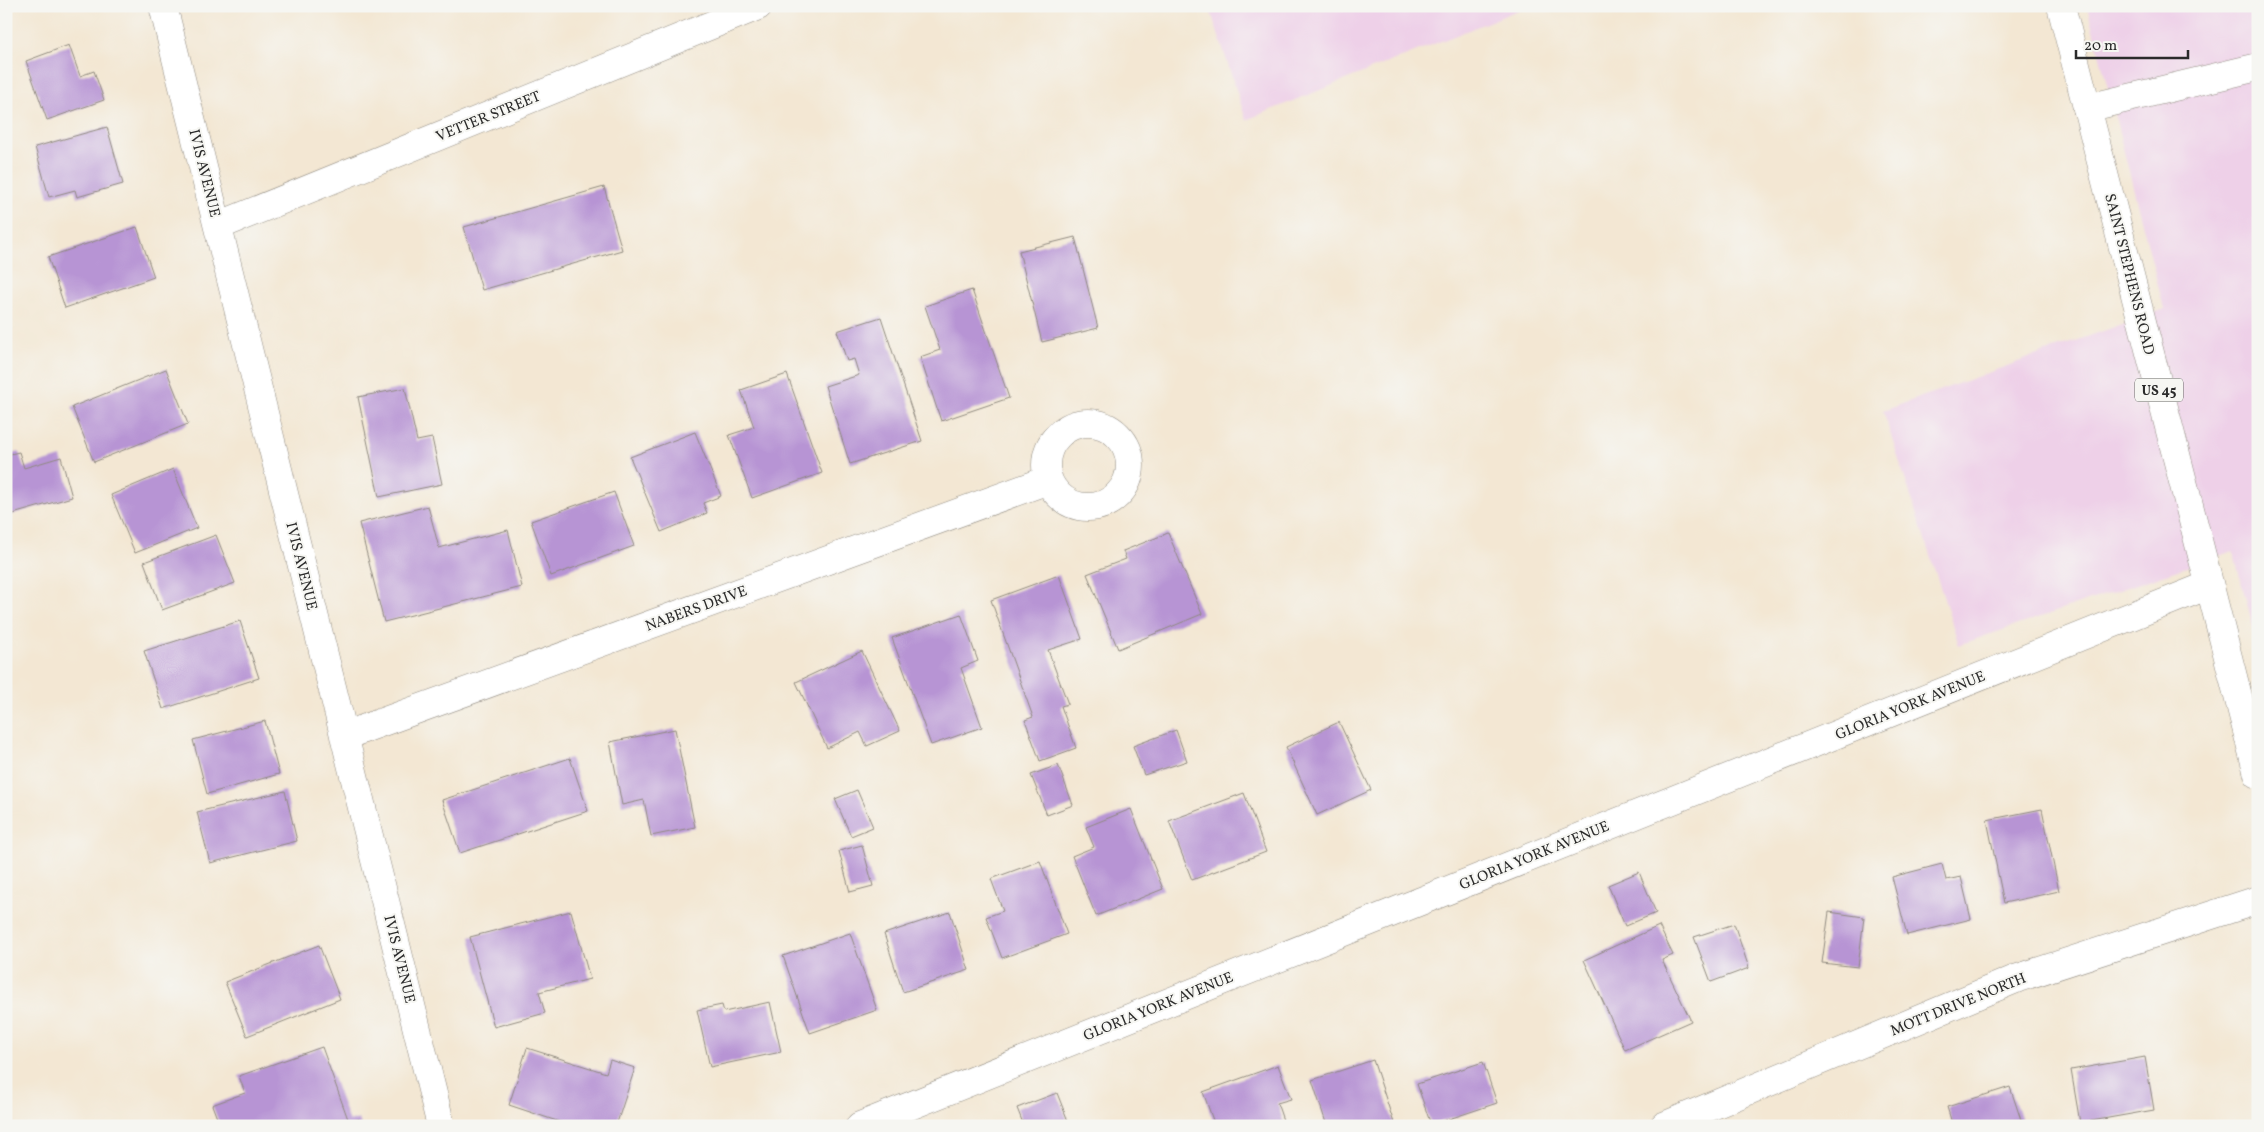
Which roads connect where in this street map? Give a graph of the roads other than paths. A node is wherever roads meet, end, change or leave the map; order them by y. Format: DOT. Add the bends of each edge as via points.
graph roads {
  1 [pos="164,6"];
  2 [pos="758,6"];
  3 [pos="2061,6"];
  4 [pos="2258,67"];
  5 [pos="2087,108"];
  6 [pos="218,226"];
  7 [pos="1048,480"];
  8 [pos="2209,585"];
  9 [pos="344,736"];
  10 [pos="2258,774"];
  11 [pos="2258,900"];
  12 [pos="1677,1123"];
  13 [pos="441,1126"];
  14 [pos="860,1126"];
  1 -- 6 [label="street, IVIS AVENUE"];
  2 -- 6 [label="street, VETTER STREET"];
  3 -- 5 [label="street, SAINT STEPHENS ROAD / US 45"];
  4 -- 5 [label="street"];
  5 -- 8 [label="street, SAINT STEPHENS ROAD / US 45"];
  6 -- 9 [label="street, IVIS AVENUE"];
  7 -- 9 [label="street, NABERS DRIVE"];
  8 -- 10 [label="street, SAINT STEPHENS ROAD / US 45"];
  8 -- 14 [label="street, GLORIA YORK AVENUE"];
  9 -- 13 [label="street, IVIS AVENUE"];
  11 -- 12 [label="street, MOTT DRIVE NORTH" via="2018,978"];
}
